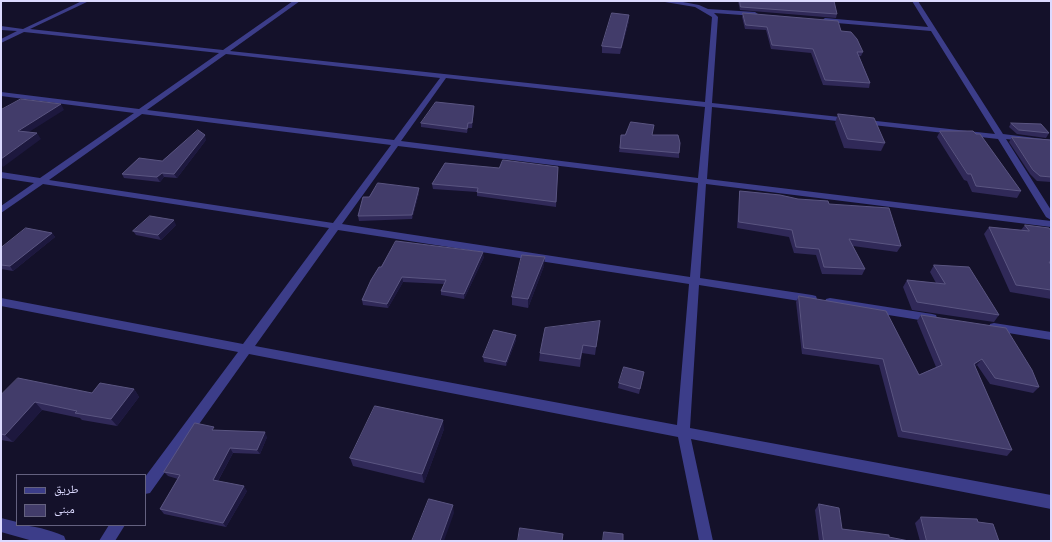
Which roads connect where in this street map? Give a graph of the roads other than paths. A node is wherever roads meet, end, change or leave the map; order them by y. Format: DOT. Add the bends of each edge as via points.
graph roads {
  1 [pos="86,1"];
  2 [pos="297,1"];
  3 [pos="662,1"];
  4 [pos="915,1"];
  5 [pos="709,11"];
  6 [pos="763,15"];
  7 [pos="817,20"];
  8 [pos="1,28"];
  9 [pos="933,29"];
  10 [pos="24,30"];
  11 [pos="1,41"];
  12 [pos="224,53"];
  13 [pos="444,77"];
  14 [pos="1,94"];
  15 [pos="709,105"];
  16 [pos="140,112"];
  17 [pos="1000,136"];
  18 [pos="1051,142"];
  19 [pos="396,143"];
  20 [pos="1,175"];
  21 [pos="41,181"];
  22 [pos="703,181"];
  23 [pos="1,210"];
  24 [pos="1051,217"];
  25 [pos="1051,224"];
  26 [pos="335,226"];
  27 [pos="696,281"];
  28 [pos="1,302"];
  29 [pos="941,319"];
  30 [pos="980,325"];
  31 [pos="1051,336"];
  32 [pos="246,349"];
  33 [pos="683,432"];
  34 [pos="146,487"];
  35 [pos="1051,502"];
  36 [pos="1,525"];
  37 [pos="117,526"];
  38 [pos="59,541"];
  39 [pos="106,541"];
  40 [pos="706,541"];
  1 -- 10 [label="street"];
  2 -- 12 [label="street"];
  3 -- 5 [label="street" via="692,5"];
  4 -- 9 [label="street"];
  5 -- 6 [label="street"];
  5 -- 15 [label="street" via="715,17"];
  7 -- 9 [label="street"];
  8 -- 10 [label="street"];
  9 -- 17 [label="street"];
  10 -- 11 [label="street"];
  10 -- 12 [label="street"];
  12 -- 13 [label="street"];
  12 -- 16 [label="street"];
  13 -- 15 [label="street"];
  13 -- 19 [label="street"];
  14 -- 16 [label="street"];
  15 -- 17 [label="street"];
  15 -- 22 [label="street"];
  16 -- 19 [label="street"];
  16 -- 21 [label="street"];
  17 -- 18 [label="street"];
  17 -- 24 [label="street"];
  19 -- 22 [label="street"];
  19 -- 26 [label="street"];
  20 -- 21 [label="street"];
  21 -- 23 [label="street"];
  21 -- 26 [label="street"];
  22 -- 25 [label="street"];
  22 -- 27 [label="street"];
  26 -- 27 [label="street"];
  26 -- 32 [label="street"];
  27 -- 29 [label="street"];
  27 -- 33 [label="street"];
  28 -- 32 [label="street"];
  30 -- 31 [label="street"];
  32 -- 33 [label="street"];
  32 -- 34 [label="street"];
  33 -- 35 [label="street"];
  33 -- 40 [label="street"];
  36 -- 38 [label="street"];
  37 -- 39 [label="street"];
}
